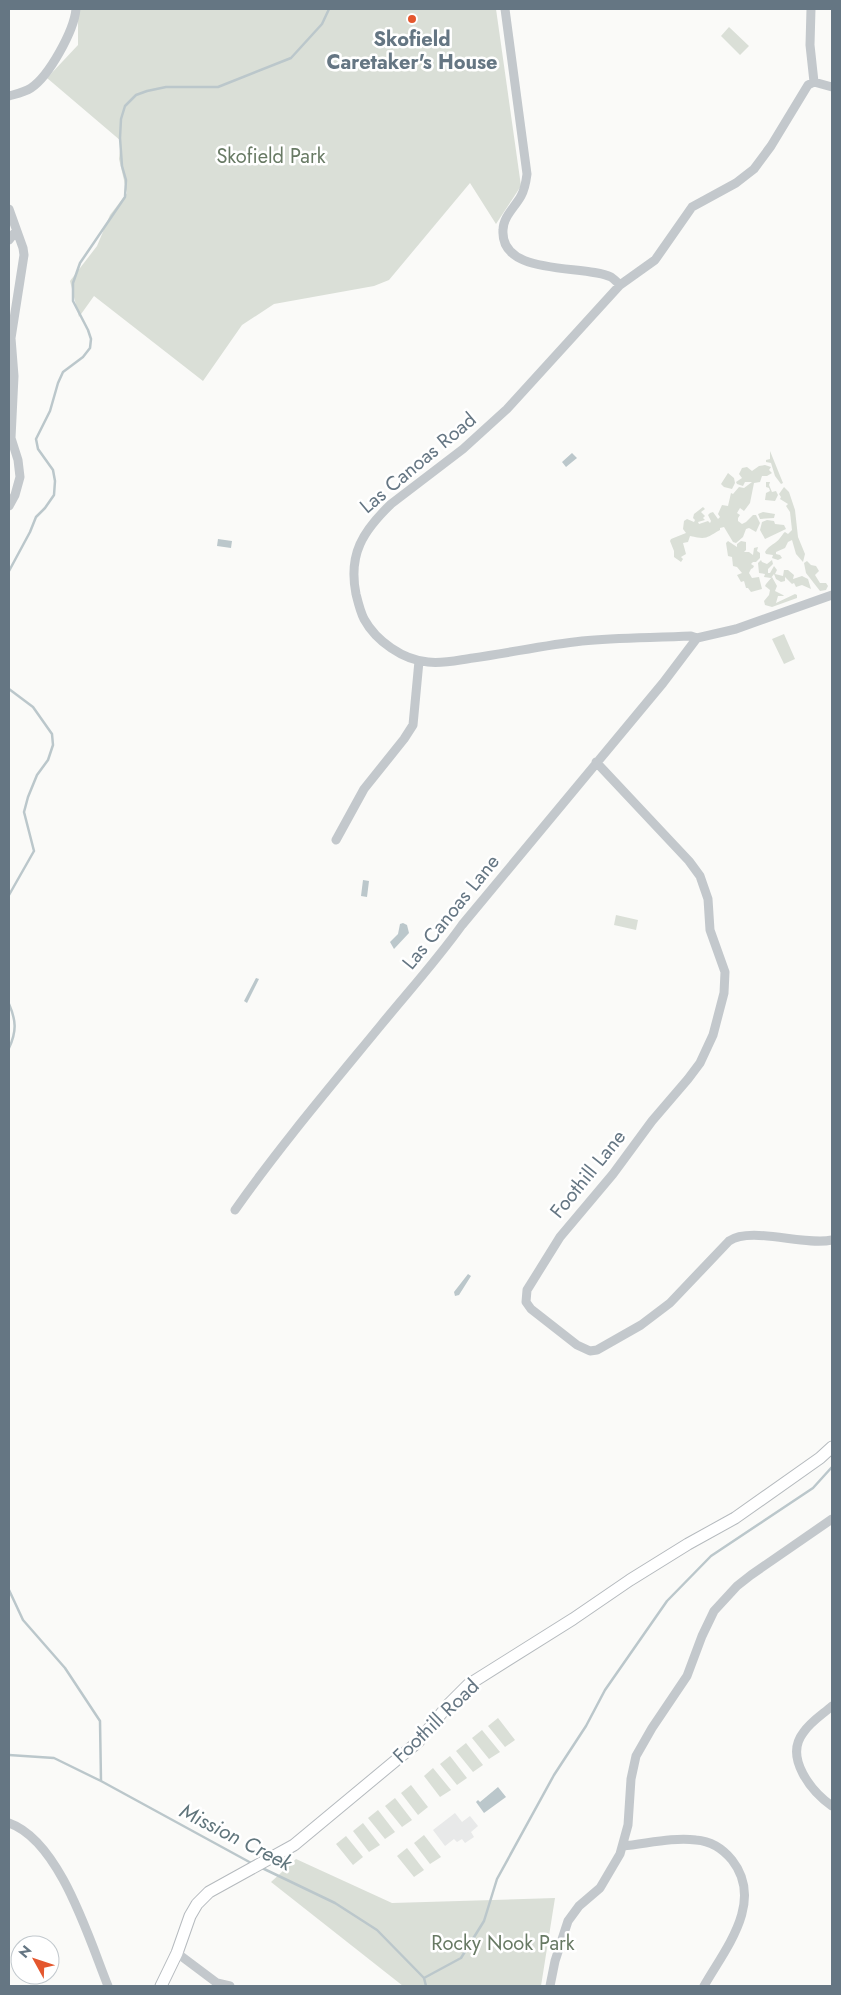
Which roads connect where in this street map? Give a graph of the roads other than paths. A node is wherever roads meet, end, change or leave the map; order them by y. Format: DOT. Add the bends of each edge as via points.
graph roads {
  1 [pos="76,9"];
  2 [pos="505,9"];
  3 [pos="811,9"];
  4 [pos="814,82"];
  5 [pos="832,87"];
  6 [pos="9,96"];
  7 [pos="9,209"];
  8 [pos="16,230"];
  9 [pos="9,240"];
  10 [pos="620,285"];
  11 [pos="9,506"];
  12 [pos="832,595"];
  13 [pos="697,638"];
  14 [pos="419,661"];
  15 [pos="596,762"];
  16 [pos="336,840"];
  17 [pos="235,1210"];
  18 [pos="832,1240"];
  19 [pos="832,1447"];
  20 [pos="832,1519"];
  21 [pos="832,1706"];
  22 [pos="832,1806"];
  23 [pos="9,1823"];
  24 [pos="622,1846"];
  25 [pos="177,1953"];
  26 [pos="108,1986"];
  27 [pos="161,1986"];
  28 [pos="230,1986"];
  29 [pos="550,1986"];
  30 [pos="704,1986"];
  1 -- 6 [label="street" via="68,34 43,77 29,90"];
  2 -- 10 [label="street" via="527,174 522,194 504,223 504,240 510,250 528,262 606,276"];
  3 -- 4 [label="street"];
  4 -- 5 [label="street"];
  4 -- 10 [label="street, Las Canoas Road" via="800,95 758,165 736,183 692,207 655,260"];
  7 -- 8 [label="street"];
  8 -- 9 [label="street"];
  8 -- 11 [label="street" via="23,248 24,263 11,338 14,369 11,438 20,477"];
  10 -- 14 [label="street, Las Canoas Road" via="507,409 463,449 390,504 364,535 353,568 361,612 371,629 395,650"];
  12 -- 13 [label="street, Las Canoas Road"];
  13 -- 14 [label="street, Las Canoas Road" via="580,641 443,662"];
  13 -- 15 [label="street, Las Canoas Lane"];
  14 -- 16 [label="street" via="412,725 364,789"];
  15 -- 17 [label="street, Las Canoas Lane" via="308,1115"];
  15 -- 18 [label="street, Foothill Lane" via="700,876 708,898 710,930 725,972 724,993 713,1035 700,1063 560,1237 527,1290 526,1302 577,1345 590,1351 597,1350 656,1315 729,1241 737,1237 810,1242"];
  19 -- 25 [label="main road, Foothill Road" via="735,1518 630,1580 468,1685 418,1742 294,1845 209,1892 190,1916"];
  20 -- 24 [label="street" via="736,1586 714,1611 687,1676 636,1756 628,1825"];
  21 -- 22 [label="street" via="803,1733 797,1752 810,1785"];
  23 -- 26 [label="street" via="39,1843 61,1874"];
  24 -- 29 [label="street" via="608,1878 568,1921"];
  24 -- 30 [label="street" via="694,1840 720,1849 734,1863 743,1883 743,1913"];
  25 -- 27 [label="main road, Foothill Road"];
  25 -- 28 [label="street" via="217,1983"];
}
